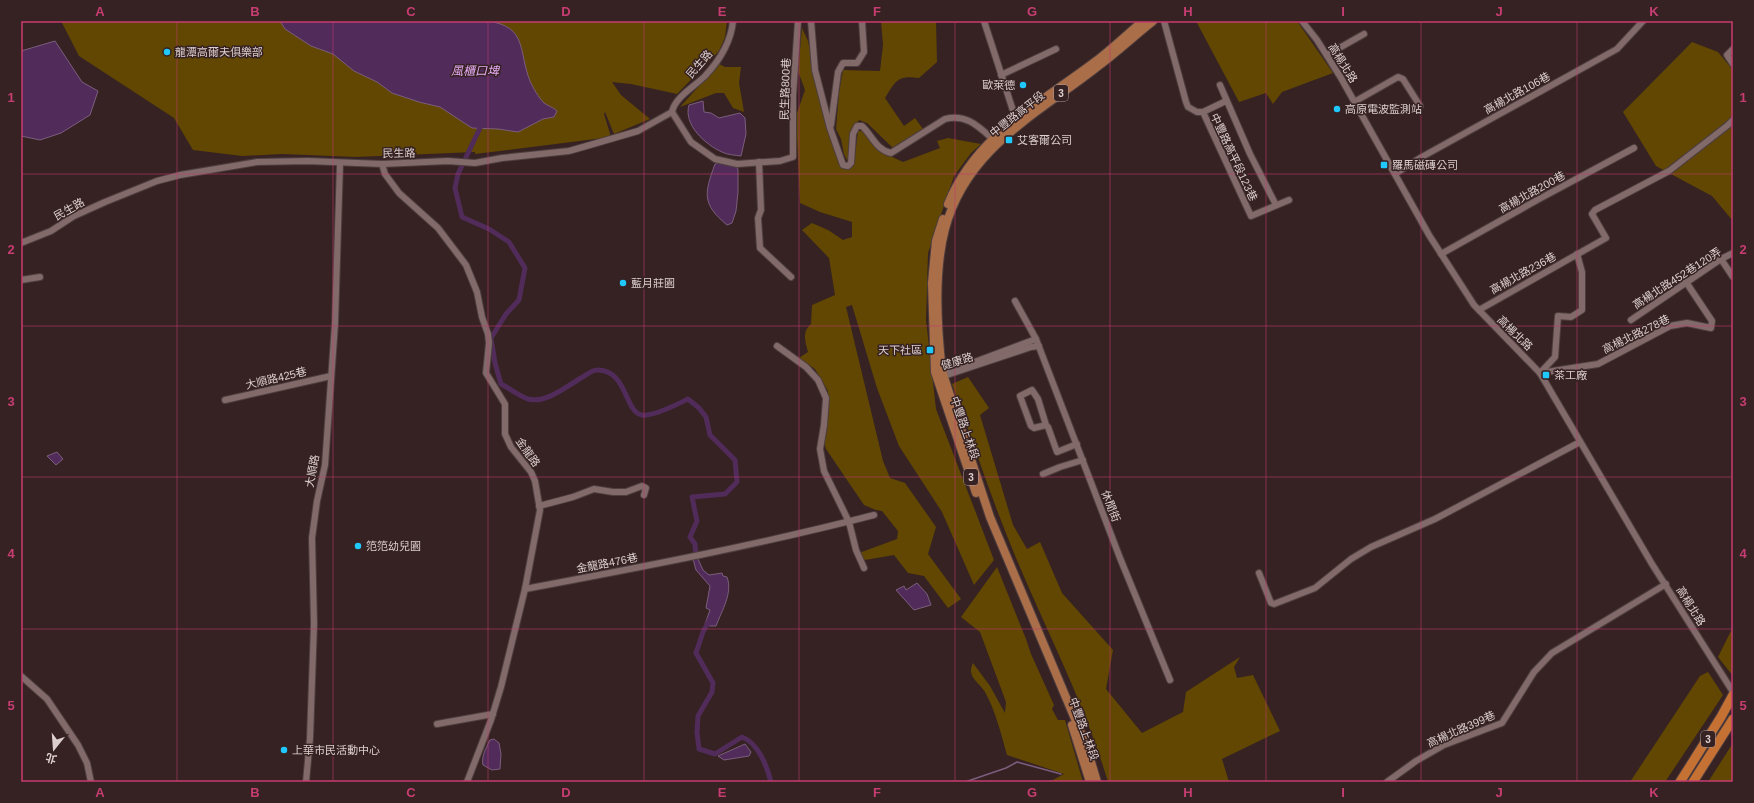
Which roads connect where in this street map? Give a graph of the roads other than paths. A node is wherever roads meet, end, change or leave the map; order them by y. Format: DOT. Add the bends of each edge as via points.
graph roads {
  1 [pos="733,21"];
  2 [pos="798,21"];
  3 [pos="811,21"];
  4 [pos="862,21"];
  5 [pos="984,21"];
  6 [pos="1143,21"];
  7 [pos="1153,21"];
  8 [pos="1164,21"];
  9 [pos="1302,21"];
  10 [pos="1642,21"];
  11 [pos="1364,34"];
  12 [pos="1056,48"];
  13 [pos="1733,49"];
  14 [pos="1327,55"];
  15 [pos="1733,64"];
  16 [pos="1001,75"];
  17 [pos="1220,85"];
  18 [pos="1226,101"];
  19 [pos="1354,102"];
  20 [pos="1420,106"];
  21 [pos="672,112"];
  22 [pos="1200,112"];
  23 [pos="1733,120"];
  24 [pos="1016,122"];
  25 [pos="830,128"];
  26 [pos="994,140"];
  27 [pos="1634,148"];
  28 [pos="759,162"];
  29 [pos="340,163"];
  30 [pos="382,164"];
  31 [pos="972,166"];
  32 [pos="1395,174"];
  33 [pos="1289,200"];
  34 [pos="1276,205"];
  35 [pos="21,242"];
  36 [pos="1733,253"];
  37 [pos="1442,254"];
  38 [pos="1577,254"];
  39 [pos="1721,259"];
  40 [pos="40,276"];
  41 [pos="791,277"];
  42 [pos="1733,277"];
  43 [pos="21,280"];
  44 [pos="1686,282"];
  45 [pos="1015,301"];
  46 [pos="1478,310"];
  47 [pos="1631,320"];
  48 [pos="1036,339"];
  49 [pos="777,346"];
  50 [pos="1039,346"];
  51 [pos="1540,373"];
  52 [pos="331,376"];
  53 [pos="941,376"];
  54 [pos="225,400"];
  55 [pos="1046,425"];
  56 [pos="1580,442"];
  57 [pos="1077,444"];
  58 [pos="1083,460"];
  59 [pos="1043,474"];
  60 [pos="644,495"];
  61 [pos="539,506"];
  62 [pos="874,515"];
  63 [pos="849,522"];
  64 [pos="864,568"];
  65 [pos="1259,573"];
  66 [pos="1666,584"];
  67 [pos="525,589"];
  68 [pos="21,676"];
  69 [pos="1170,680"];
  70 [pos="1733,693"];
  71 [pos="493,714"];
  72 [pos="1733,719"];
  73 [pos="437,724"];
  74 [pos="91,782"];
  75 [pos="306,782"];
  76 [pos="467,782"];
  77 [pos="1090,782"];
  78 [pos="1097,782"];
  79 [pos="1387,782"];
  80 [pos="1680,782"];
  81 [pos="1693,782"];
  1 -- 21 [label="street, 民生路" via="730,37 723,51 705,75 674,104"];
  2 -- 28 [label="street, 民生路800巷" via="793,96 793,158"];
  3 -- 25 [label="street" via="815,70"];
  4 -- 25 [label="street" via="864,52 857,63 843,63 838,72"];
  5 -- 16 [label="street"];
  6 -- 24 [label="main road, 中豐路高平段 / 3"];
  7 -- 24 [label="main road, 中豐路高平段 / 3" via="1097,68"];
  8 -- 22 [label="street, 中豐路高平段123巷" via="1186,102 1188,107"];
  9 -- 14 [label="street, 高楊北路"];
  10 -- 32 [label="street, 高楊北路106巷" via="1617,49"];
  11 -- 14 [label="street"];
  12 -- 16 [label="street"];
  13 -- 15 [label="street" via="1728,55"];
  14 -- 19 [label="street, 高楊北路"];
  16 -- 24 [label="street"];
  17 -- 18 [label="street"];
  18 -- 22 [label="street"];
  18 -- 34 [label="street"];
  19 -- 20 [label="street" via="1398,77 1403,79"];
  19 -- 32 [label="street, 高楊北路"];
  21 -- 28 [label="street" via="691,142 708,155 737,164"];
  21 -- 30 [label="street, 民生路" via="638,131 569,151 475,163 448,161"];
  22 -- 34 [label="street, 中豐路高平段123巷" via="1251,216"];
  23 -- 38 [label="street, 高楊北路236巷" via="1669,171 1595,210 1592,214 1606,238"];
  24 -- 26 [label="main road, 中豐路高平段 / 3"];
  25 -- 26 [label="street" via="841,163 845,166 848,166 852,159 853,134 857,126 866,129 880,149 891,153 952,117 971,121"];
  26 -- 31 [label="main road, 中豐路高平段 / 3"];
  27 -- 37 [label="street, 高楊北路200巷"];
  28 -- 41 [label="street" via="760,248"];
  29 -- 30 [label="street, 民生路"];
  29 -- 35 [label="street, 民生路" via="257,162 157,181 100,204 51,230"];
  29 -- 52 [label="street, 大順路"];
  30 -- 61 [label="street, 金龍路" via="385,174 395,188 438,228 470,272 488,334 486,373 505,404 505,434 511,447 531,472"];
  31 -- 53 [label="main road, 中豐路上林段 / 3" via="945,229 936,282 934,352"];
  32 -- 37 [label="street, 高楊北路"];
  33 -- 34 [label="street, 中豐路高平段123巷"];
  36 -- 39 [label="street, 高楊北路452巷120弄"];
  37 -- 46 [label="street, 高楊北路"];
  38 -- 46 [label="street, 高楊北路236巷"];
  38 -- 51 [label="street" via="1582,272 1582,310 1571,317 1558,316 1555,357"];
  39 -- 42 [label="street"];
  39 -- 44 [label="street, 高楊北路452巷120弄"];
  40 -- 43 [label="street"];
  44 -- 47 [label="street, 高楊北路452巷120弄"];
  44 -- 51 [label="street, 高楊北路278巷" via="1712,321 1711,328 1687,323 1670,326 1598,364"];
  45 -- 48 [label="street, 休閒街"];
  46 -- 51 [label="street, 高楊北路"];
  48 -- 50 [label="street, 休閒街"];
  48 -- 53 [label="street, 健康路"];
  49 -- 63 [label="street" via="806,367 818,380 826,398 820,449 824,471"];
  50 -- 53 [label="street, 健康路"];
  50 -- 57 [label="street, 休閒街"];
  51 -- 56 [label="street, 高楊北路"];
  52 -- 54 [label="street, 大順路425巷"];
  52 -- 75 [label="street, 大順路" via="325,465 312,538 314,624"];
  53 -- 77 [label="main road, 中豐路上林段 / 3" via="987,522 1072,725"];
  53 -- 78 [label="main road, 中豐路上林段 / 3" via="990,518 1086,745"];
  55 -- 55 [label="street" via="1038,399 1032,390 1020,396 1031,426 1034,428"];
  55 -- 57 [label="street" via="1057,452"];
  56 -- 65 [label="street" via="1435,519 1371,548 1315,588 1274,604 1271,603"];
  56 -- 66 [label="street, 高楊北路"];
  57 -- 58 [label="street, 休閒街"];
  58 -- 59 [label="street"];
  58 -- 69 [label="street, 休閒街"];
  60 -- 61 [label="street" via="646,488 642,486 626,492 598,489"];
  61 -- 67 [label="street, 金龍路"];
  62 -- 63 [label="street, 金龍路476巷"];
  63 -- 64 [label="street" via="856,550"];
  63 -- 67 [label="street, 金龍路476巷" via="696,557"];
  66 -- 70 [label="street, 高楊北路"];
  66 -- 79 [label="street, 高楊北路399巷" via="1552,653 1534,672 1502,723 1444,745"];
  67 -- 71 [label="street, 金龍路"];
  68 -- 74 [label="street" via="47,699 78,745 87,763"];
  70 -- 80 [label="highway, 3"];
  71 -- 73 [label="street"];
  71 -- 76 [label="street, 金龍路"];
  72 -- 81 [label="highway, 3"];
}
